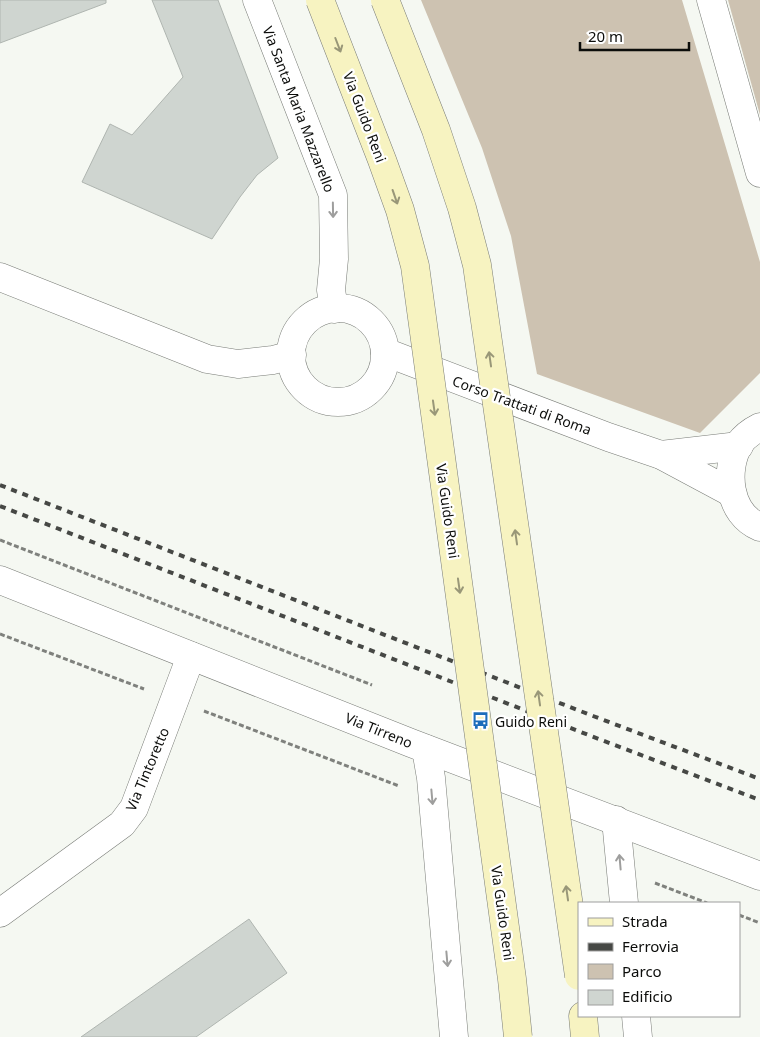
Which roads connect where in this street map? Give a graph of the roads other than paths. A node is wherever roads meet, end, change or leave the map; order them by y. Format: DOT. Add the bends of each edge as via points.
graph roads {
  1 [pos="257,0"];
  2 [pos="320,0"];
  3 [pos="385,0"];
  4 [pos="711,0"];
  5 [pos="760,173"];
  6 [pos="0,277"];
  7 [pos="334,309"];
  8 [pos="385,352"];
  9 [pos="292,355"];
  10 [pos="760,426"];
  11 [pos="739,446"];
  12 [pos="661,455"];
  13 [pos="732,493"];
  14 [pos="760,526"];
  15 [pos="0,580"];
  16 [pos="192,656"];
  17 [pos="426,749"];
  18 [pos="616,820"];
  19 [pos="760,876"];
  20 [pos="624,902"];
  21 [pos="0,912"];
  22 [pos="578,969"];
  23 [pos="583,1017"];
  24 [pos="636,1017"];
  25 [pos="454,1037"];
  26 [pos="518,1037"];
  27 [pos="585,1037"];
  28 [pos="638,1037"];
  1 -- 7 [label="street, Via Santa Maria Mazzarello, one-way" via="333,195 331,290"];
  2 -- 26 [label="main road, Via Guido Reni, one-way, bridge" via="400,210 415,266"];
  22 -- 3 [label="main road, one-way, bridge" via="477,265 436,130"];
  4 -- 5 [label="street"];
  6 -- 9 [label="street" via="207,359 238,364"];
  7 -- 8 [label="street" via="356,312 371,322 382,337"];
  7 -- 9 [label="street" via="321,312 301,327 294,338"];
  8 -- 9 [label="street" via="382,372 376,384 366,393 341,402 327,401 304,388 294,370"];
  8 -- 12 [label="street, Corso Trattati di Roma"];
  10 -- 11 [label="street"];
  11 -- 12 [label="street, Corso Trattati di Roma"];
  11 -- 13 [label="street" via="732,459"];
  12 -- 13 [label="street, Corso Trattati di Roma"];
  13 -- 14 [label="street" via="742,512"];
  15 -- 16 [label="street, Via Tirreno"];
  16 -- 17 [label="street, Via Tirreno"];
  16 -- 21 [label="street, Via Tintoretto" via="134,808 122,824"];
  17 -- 18 [label="street, Via Tirreno"];
  17 -- 25 [label="street, one-way"];
  18 -- 19 [label="street, Via Tirreno"];
  20 -- 18 [label="street, one-way"];
  23 -- 27 [label="main road"];
  24 -- 28 [label="street"];
}
